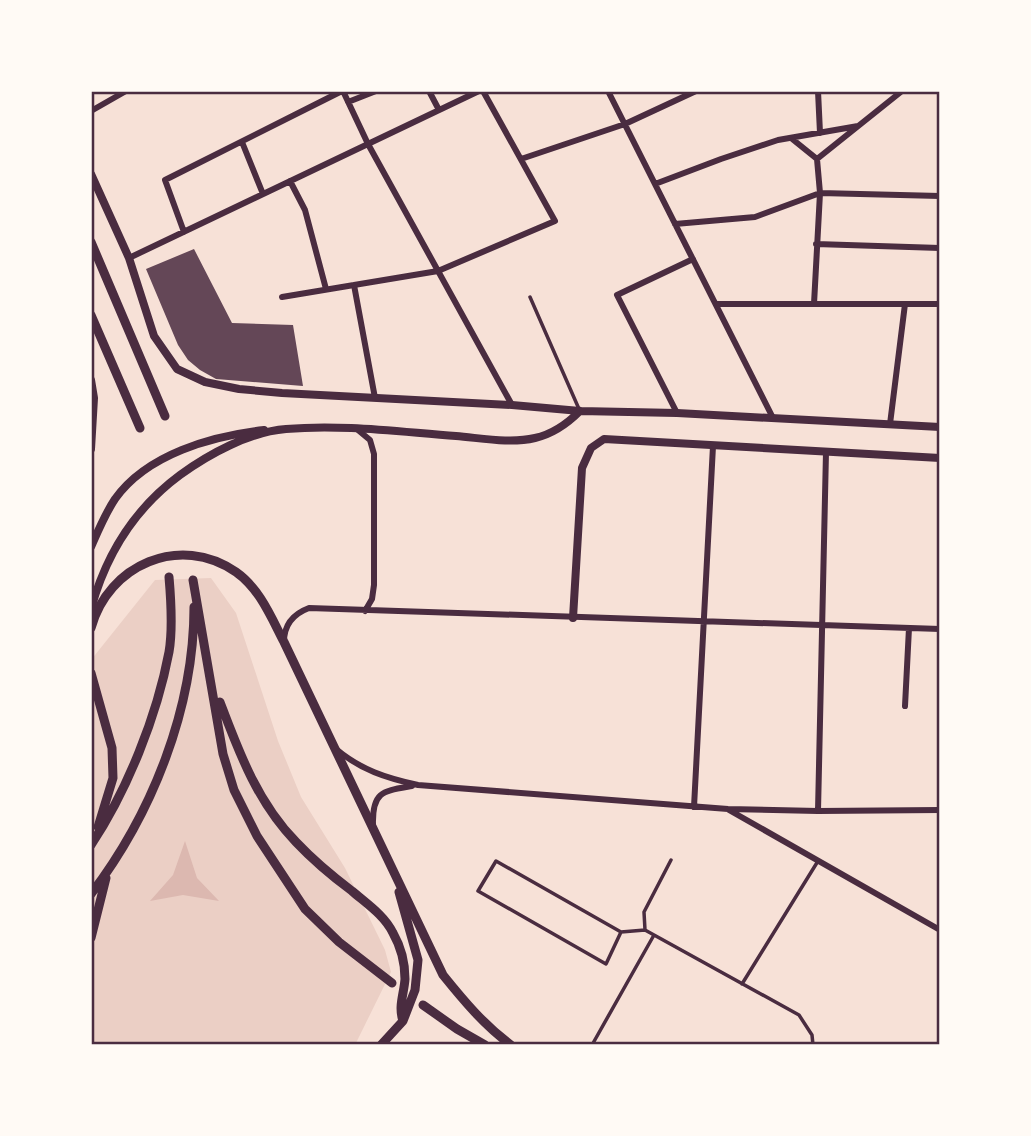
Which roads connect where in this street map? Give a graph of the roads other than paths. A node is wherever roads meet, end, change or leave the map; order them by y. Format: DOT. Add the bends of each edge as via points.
graph roads {
  1 [pos="126,91"];
  2 [pos="343,91"];
  3 [pos="376,91"];
  4 [pos="429,91"];
  5 [pos="481,91"];
  6 [pos="608,91"];
  7 [pos="696,91"];
  8 [pos="818,91"];
  9 [pos="902,91"];
  10 [pos="348,102"];
  11 [pos="439,110"];
  12 [pos="91,111"];
  13 [pos="625,124"];
  14 [pos="858,126"];
  15 [pos="820,133"];
  16 [pos="792,138"];
  17 [pos="242,142"];
  18 [pos="369,144"];
  19 [pos="521,159"];
  20 [pos="817,159"];
  21 [pos="91,174"];
  22 [pos="290,181"];
  23 [pos="655,184"];
  24 [pos="820,193"];
  25 [pos="263,194"];
  26 [pos="940,196"];
  27 [pos="675,224"];
  28 [pos="184,232"];
  29 [pos="91,242"];
  30 [pos="816,244"];
  31 [pos="940,248"];
  32 [pos="129,258"];
  33 [pos="693,259"];
  34 [pos="438,271"];
  35 [pos="354,285"];
  36 [pos="326,289"];
  37 [pos="282,296"];
  38 [pos="530,296"];
  39 [pos="716,304"];
  40 [pos="814,304"];
  41 [pos="905,304"];
  42 [pos="940,304"];
  43 [pos="91,315"];
  44 [pos="91,380"];
  45 [pos="375,398"];
  46 [pos="512,405"];
  47 [pos="580,411"];
  48 [pos="677,413"];
  49 [pos="165,416"];
  50 [pos="773,418"];
  51 [pos="890,424"];
  52 [pos="940,427"];
  53 [pos="139,428"];
  54 [pos="351,428"];
  55 [pos="284,429"];
  56 [pos="713,446"];
  57 [pos="91,449"];
  58 [pos="826,452"];
  59 [pos="940,458"];
  60 [pos="91,547"];
  61 [pos="169,577"];
  62 [pos="91,609"];
  63 [pos="365,611"];
  64 [pos="573,618"];
  65 [pos="705,622"];
  66 [pos="822,625"];
  67 [pos="91,628"];
  68 [pos="909,628"];
  69 [pos="940,629"];
  70 [pos="284,642"];
  71 [pos="91,673"];
  72 [pos="212,681"];
  73 [pos="905,706"];
  74 [pos="334,747"];
  75 [pos="418,785"];
  76 [pos="694,807"];
  77 [pos="728,809"];
  78 [pos="940,810"];
  79 [pos="818,811"];
  80 [pos="373,828"];
  81 [pos="93,842"];
  82 [pos="671,860"];
  83 [pos="818,861"];
  84 [pos="393,870"];
  85 [pos="107,873"];
  86 [pos="91,894"];
  87 [pos="645,930"];
  88 [pos="940,930"];
  89 [pos="621,932"];
  90 [pos="654,935"];
  91 [pos="91,938"];
  92 [pos="392,983"];
  93 [pos="742,984"];
  94 [pos="423,1005"];
  95 [pos="403,1021"];
  96 [pos="381,1045"];
  97 [pos="485,1045"];
  98 [pos="511,1045"];
  99 [pos="592,1045"];
  100 [pos="813,1045"];
  1 -- 12 [label="street"];
  2 -- 10 [label="street"];
  2 -- 17 [label="street"];
  3 -- 10 [label="street"];
  4 -- 11 [label="street"];
  5 -- 11 [label="street"];
  5 -- 19 [label="street"];
  6 -- 13 [label="street"];
  7 -- 13 [label="street"];
  8 -- 15 [label="street"];
  9 -- 14 [label="street"];
  10 -- 18 [label="street"];
  11 -- 18 [label="street"];
  13 -- 19 [label="street"];
  13 -- 23 [label="street"];
  14 -- 15 [label="street"];
  14 -- 20 [label="street"];
  15 -- 16 [label="street"];
  16 -- 20 [label="street"];
  16 -- 23 [label="street"];
  17 -- 25 [label="street"];
  17 -- 28 [label="street" via="165,180"];
  18 -- 22 [label="street"];
  18 -- 34 [label="street"];
  19 -- 34 [label="street" via="555,221"];
  20 -- 24 [label="street"];
  21 -- 32 [label="street"];
  22 -- 25 [label="street"];
  22 -- 36 [label="street" via="305,210"];
  23 -- 27 [label="street"];
  24 -- 26 [label="street"];
  24 -- 27 [label="street" via="755,217"];
  24 -- 30 [label="street"];
  25 -- 28 [label="street"];
  27 -- 33 [label="street"];
  28 -- 32 [label="street"];
  29 -- 49 [label="main road"];
  30 -- 31 [label="street"];
  30 -- 40 [label="street"];
  32 -- 45 [label="street" via="154,336 177,369 205,382 239,389"];
  33 -- 39 [label="street"];
  33 -- 48 [label="street" via="617,295"];
  34 -- 35 [label="street"];
  34 -- 46 [label="street"];
  35 -- 36 [label="street"];
  35 -- 45 [label="street"];
  36 -- 37 [label="street"];
  38 -- 47 [label="lane"];
  39 -- 40 [label="street"];
  39 -- 50 [label="street"];
  40 -- 41 [label="street"];
  41 -- 42 [label="street"];
  41 -- 51 [label="street"];
  43 -- 53 [label="main road"];
  44 -- 57 [label="street"];
  45 -- 46 [label="street"];
  46 -- 47 [label="street"];
  47 -- 48 [label="street"];
  47 -- 54 [label="street" via="554,432 522,441"];
  48 -- 50 [label="street"];
  50 -- 51 [label="street"];
  51 -- 52 [label="street"];
  54 -- 55 [label="street"];
  54 -- 63 [label="street" via="366,435 374,454 374,585"];
  55 -- 60 [label="street" via="222,437 150,468 116,498"];
  55 -- 62 [label="street" via="244,440 206,458 156,495 117,543"];
  56 -- 58 [label="street"];
  56 -- 64 [label="street" via="604,439 591,449 582,468"];
  56 -- 65 [label="street"];
  58 -- 59 [label="street"];
  58 -- 66 [label="street"];
  61 -- 81 [label="main road" via="169,650 152,714 131,769"];
  63 -- 64 [label="street"];
  63 -- 70 [label="street" via="309,608 287,625"];
  64 -- 65 [label="street"];
  65 -- 66 [label="street"];
  65 -- 76 [label="street"];
  66 -- 68 [label="street"];
  66 -- 79 [label="street"];
  67 -- 70 [label="main road" via="103,599 125,574 156,559 188,556 216,562 246,580"];
  68 -- 69 [label="street"];
  68 -- 73 [label="street"];
  70 -- 74 [label="main road"];
  71 -- 81 [label="main road" via="111,748 113,778"];
  72 -- 85 [label="main road" via="193,580 191,654 181,707 145,806"];
  72 -- 92 [label="main road" via="223,754 234,790 257,836 306,909"];
  72 -- 95 [label="main road" via="241,757 273,815 311,857 392,930 404,960"];
  74 -- 75 [label="street" via="381,777"];
  74 -- 80 [label="main road"];
  75 -- 76 [label="street"];
  75 -- 80 [label="street" via="380,794 372,810"];
  76 -- 77 [label="street"];
  77 -- 79 [label="street"];
  77 -- 83 [label="street"];
  78 -- 79 [label="street"];
  80 -- 84 [label="main road"];
  82 -- 87 [label="lane" via="644,912"];
  83 -- 88 [label="street"];
  83 -- 93 [label="lane"];
  84 -- 95 [label="main road" via="418,960 415,990"];
  84 -- 98 [label="main road" via="443,975 467,1006"];
  85 -- 86 [label="main road"];
  85 -- 91 [label="main road"];
  87 -- 89 [label="lane"];
  87 -- 90 [label="lane"];
  89 -- 89 [label="lane" via="496,861 478,891 606,964"];
  90 -- 93 [label="lane"];
  90 -- 99 [label="lane"];
  93 -- 100 [label="lane" via="799,1015"];
  94 -- 97 [label="main road"];
  95 -- 96 [label="main road"];
}
